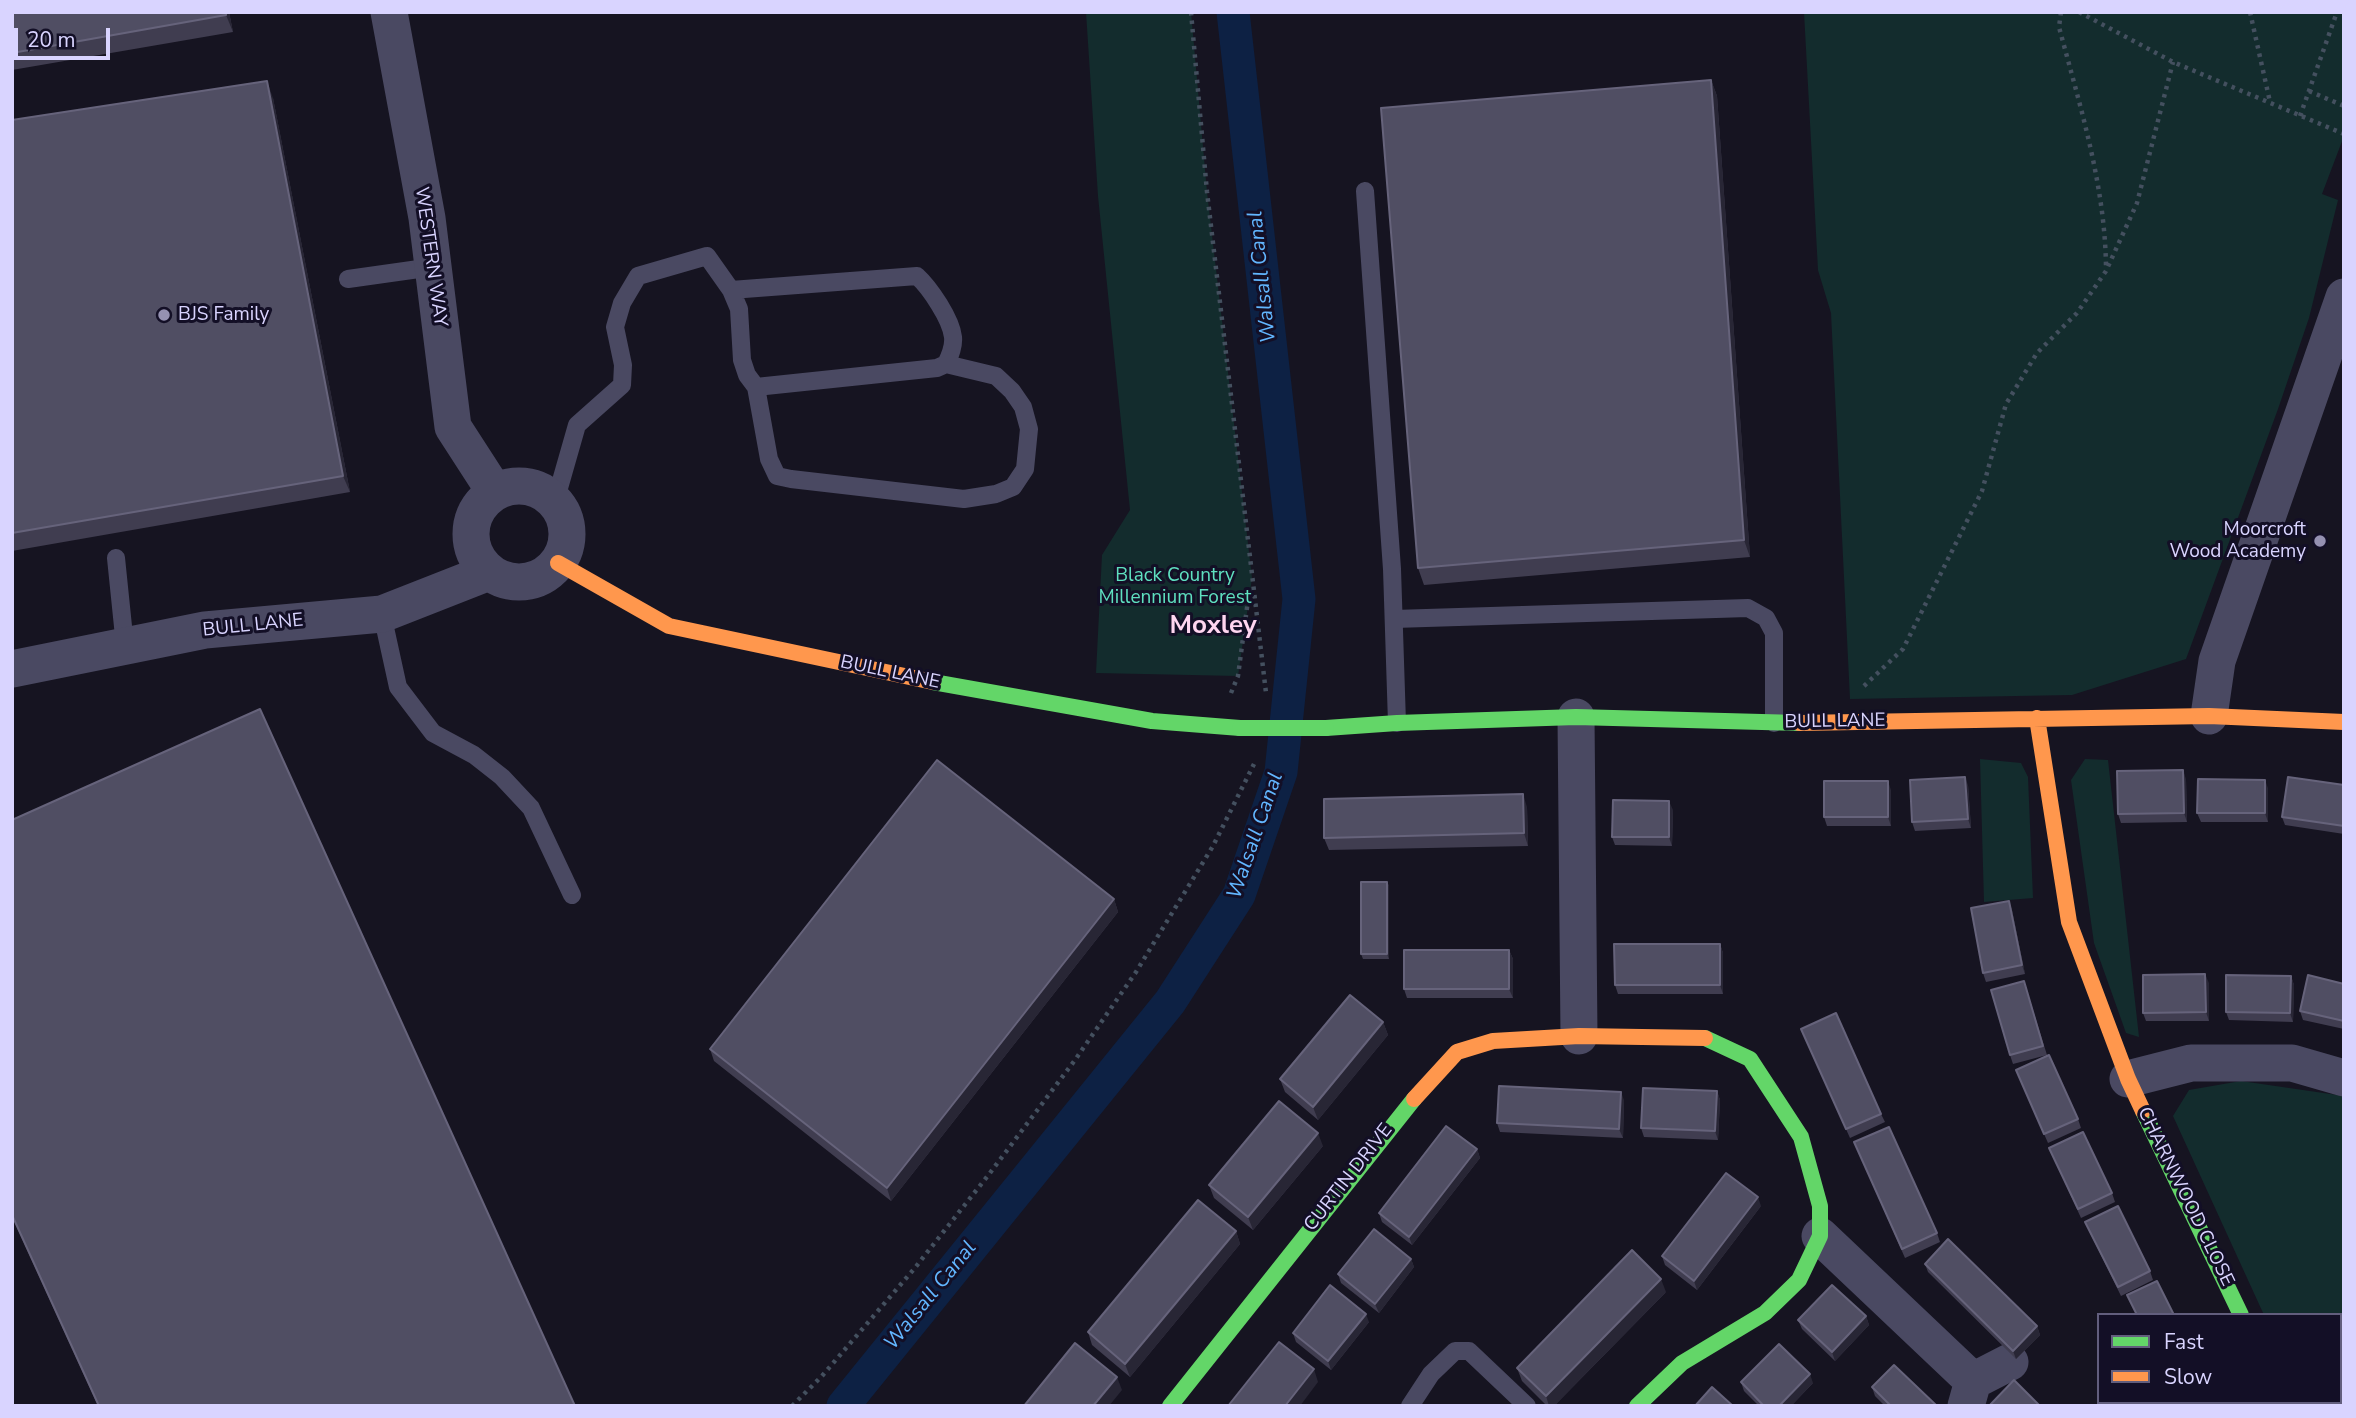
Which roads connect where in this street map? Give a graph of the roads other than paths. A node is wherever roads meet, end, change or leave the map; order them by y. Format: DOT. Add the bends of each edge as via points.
graph roads {
  1 [pos="389,12"];
  2 [pos="1365,191"];
  3 [pos="433,267"];
  4 [pos="348,279"];
  5 [pos="731,290"];
  6 [pos="2344,298"];
  7 [pos="946,364"];
  8 [pos="756,387"];
  9 [pos="495,492"];
  10 [pos="555,502"];
  11 [pos="116,558"];
  12 [pos="558,563"];
  13 [pos="489,572"];
  14 [pos="382,614"];
  15 [pos="1394,619"];
  16 [pos="125,646"];
  17 [pos="12,669"];
  18 [pos="2209,716"];
  19 [pos="1576,717"];
  20 [pos="2037,718"];
  21 [pos="2344,722"];
  22 [pos="1397,723"];
  23 [pos="1774,723"];
  24 [pos="572,895"];
  25 [pos="1579,1036"];
  26 [pos="2344,1078"];
  27 [pos="2128,1079"];
  28 [pos="1820,1236"];
  29 [pos="2240,1313"];
  30 [pos="2010,1362"];
  31 [pos="1970,1393"];
  32 [pos="1170,1406"];
  33 [pos="1409,1406"];
  34 [pos="1527,1406"];
  35 [pos="1637,1406"];
  1 -- 3 [label="street, WESTERN WAY"];
  2 -- 15 [label="lane"];
  3 -- 4 [label="lane"];
  3 -- 9 [label="street, WESTERN WAY" via="453,427"];
  5 -- 7 [label="lane" via="916,275 936,298 953,337"];
  5 -- 8 [label="lane" via="739,309 742,360"];
  5 -- 10 [label="lane" via="707,256 638,276 615,327 622,384 577,425"];
  6 -- 18 [label="street" via="2217,662"];
  7 -- 8 [label="lane"];
  7 -- 8 [label="lane" via="996,376 1023,407 1029,429 1025,469 1013,487 964,499 777,476 769,459"];
  9 -- 10 [label="street" via="527,486"];
  9 -- 13 [label="street" via="474,515 471,530 478,560"];
  10 -- 12 [label="street" via="567,532"];
  11 -- 16 [label="lane"];
  12 -- 13 [label="street" via="533,580 517,582"];
  12 -- 22 [label="street, BULL LANE, bridge" via="669,626 927,681 1152,721 1326,729"];
  13 -- 14 [label="street, BULL LANE"];
  14 -- 16 [label="street, BULL LANE" via="205,630"];
  14 -- 24 [label="lane" via="398,687 433,733 502,776 531,808"];
  15 -- 22 [label="lane"];
  15 -- 23 [label="lane" via="1748,608 1766,618 1774,633"];
  16 -- 17 [label="street, BULL LANE"];
  18 -- 20 [label="street, BULL LANE"];
  18 -- 21 [label="street, BULL LANE"];
  19 -- 22 [label="street, BULL LANE"];
  19 -- 23 [label="street, BULL LANE"];
  19 -- 25 [label="street"];
  20 -- 23 [label="street, BULL LANE"];
  20 -- 27 [label="street, CHARNWOOD CLOSE" via="2069,922"];
  25 -- 28 [label="street, CURTIN DRIVE" via="1702,1037 1750,1059 1801,1138 1820,1206"];
  25 -- 32 [label="street, CURTIN DRIVE" via="1493,1041 1457,1052 1401,1113"];
  26 -- 27 [label="street" via="2291,1063 2191,1063"];
  27 -- 29 [label="street, CHARNWOOD CLOSE"];
  28 -- 31 [label="street"];
  28 -- 35 [label="street, CURTIN DRIVE" via="1798,1280 1765,1313 1682,1363"];
  30 -- 31 [label="street"];
  33 -- 34 [label="lane" via="1430,1374 1455,1351 1469,1351"];
}
